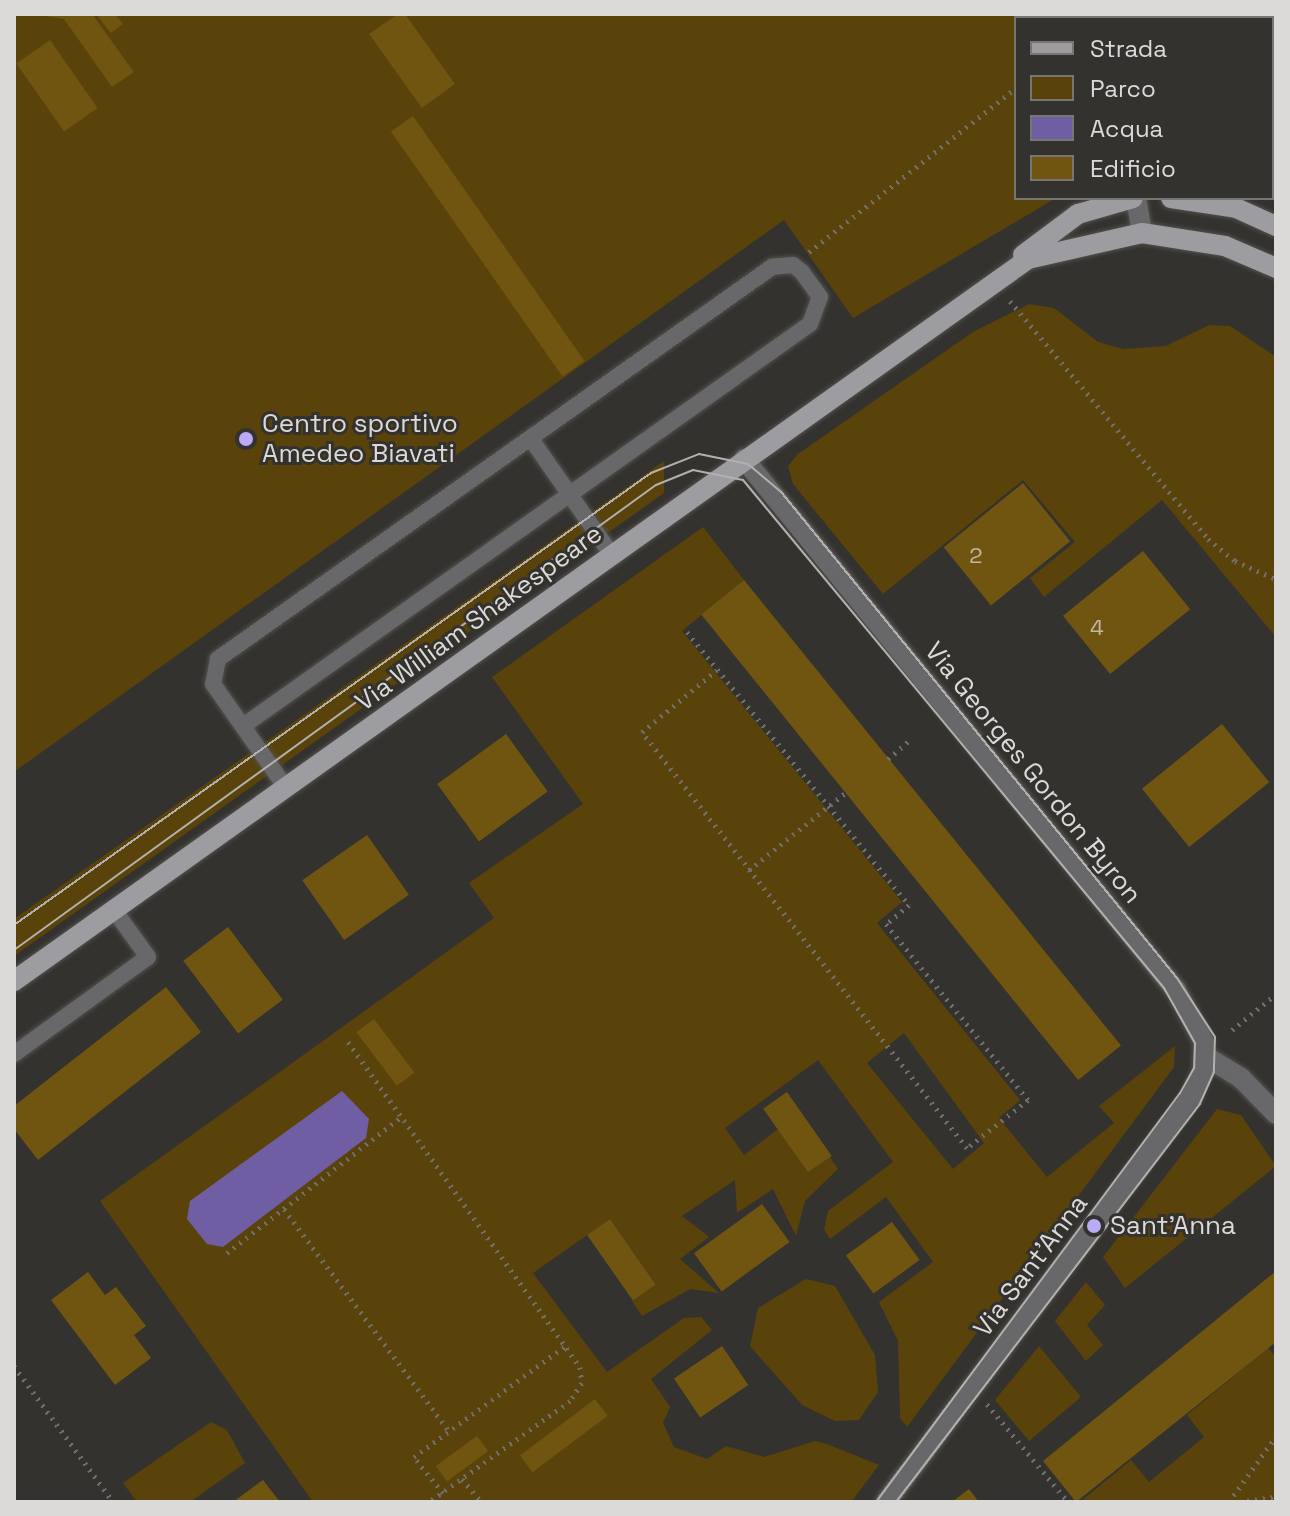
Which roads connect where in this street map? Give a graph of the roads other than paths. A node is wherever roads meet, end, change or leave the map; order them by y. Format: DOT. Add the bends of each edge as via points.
graph roads {
  1 [pos="1129,200"];
  2 [pos="1134,200"];
  3 [pos="1184,200"];
  4 [pos="1276,226"];
  5 [pos="1142,233"];
  6 [pos="1276,268"];
  7 [pos="974,296"];
  8 [pos="531,439"];
  9 [pos="744,459"];
  10 [pos="569,495"];
  11 [pos="612,555"];
  12 [pos="243,726"];
  13 [pos="286,788"];
  14 [pos="114,910"];
  15 [pos="14,981"];
  16 [pos="14,1054"];
  17 [pos="1205,1056"];
  18 [pos="1276,1114"];
  19 [pos="886,1502"];
  1 -- 7 [label="main road, Via William Shakespeare" via="1059,226"];
  2 -- 5 [label="street, Via William Shakespeare"];
  3 -- 4 [label="main road" via="1236,208"];
  5 -- 6 [label="main road, Via William Shakespeare" via="1225,246"];
  5 -- 7 [label="main road, Via William Shakespeare" via="1028,259"];
  7 -- 9 [label="main road, Via William Shakespeare"];
  8 -- 10 [label="lane"];
  8 -- 10 [label="lane" via="772,267 793,265 820,297 818,317"];
  8 -- 12 [label="lane" via="218,659 210,674"];
  9 -- 11 [label="main road, Via William Shakespeare"];
  9 -- 17 [label="street, Via Georges Gordon Byron" via="1187,1004"];
  10 -- 11 [label="lane"];
  10 -- 12 [label="lane"];
  11 -- 13 [label="main road, Via William Shakespeare"];
  12 -- 13 [label="lane"];
  13 -- 14 [label="main road, Via William Shakespeare"];
  14 -- 15 [label="main road, Via William Shakespeare"];
  14 -- 16 [label="lane" via="148,957"];
  17 -- 18 [label="street" via="1241,1078"];
  17 -- 19 [label="street, Via Sant'Anna" via="1191,1097"];
}
